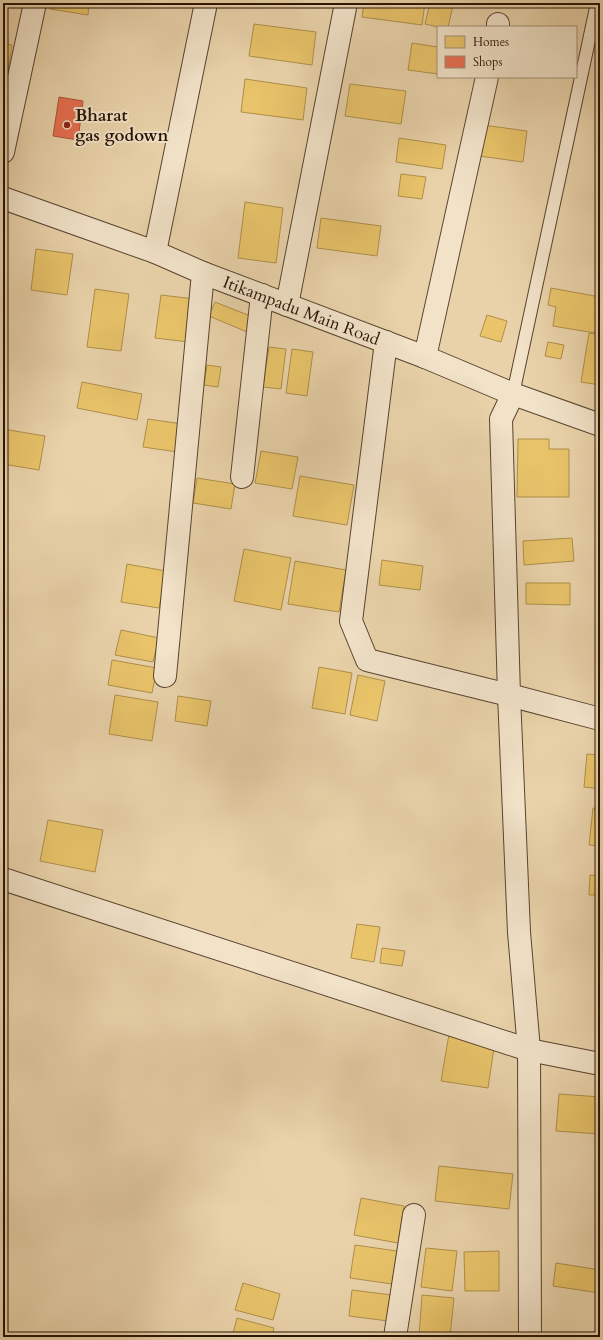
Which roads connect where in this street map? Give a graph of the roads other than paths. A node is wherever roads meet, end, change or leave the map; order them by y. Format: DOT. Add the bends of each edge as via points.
graph roads {
  1 [pos="35,3"];
  2 [pos="206,3"];
  3 [pos="346,3"];
  4 [pos="597,3"];
  5 [pos="487,78"];
  6 [pos="3,152"];
  7 [pos="3,198"];
  8 [pos="155,252"];
  9 [pos="203,273"];
  10 [pos="262,295"];
  11 [pos="287,305"];
  12 [pos="386,342"];
  13 [pos="425,356"];
  14 [pos="513,394"];
  15 [pos="600,425"];
  16 [pos="242,476"];
  17 [pos="165,676"];
  18 [pos="509,695"];
  19 [pos="600,719"];
  20 [pos="3,879"];
  21 [pos="529,1050"];
  22 [pos="600,1064"];
  23 [pos="414,1215"];
  24 [pos="395,1337"];
  25 [pos="530,1337"];
  1 -- 6 [label="street"];
  2 -- 8 [label="street"];
  3 -- 11 [label="street"];
  4 -- 14 [label="lane"];
  5 -- 13 [label="street"];
  7 -- 8 [label="street, Itikampadu Main Road"];
  8 -- 9 [label="street, Itikampadu Main Road"];
  9 -- 10 [label="street, Itikampadu Main Road"];
  9 -- 17 [label="street"];
  10 -- 11 [label="street, Itikampadu Main Road"];
  10 -- 16 [label="street"];
  11 -- 12 [label="street, Itikampadu Main Road"];
  12 -- 13 [label="street, Itikampadu Main Road"];
  12 -- 18 [label="street" via="351,621 367,660"];
  13 -- 14 [label="street, Itikampadu Main Road"];
  14 -- 15 [label="street, Itikampadu Main Road"];
  14 -- 18 [label="street" via="501,420"];
  18 -- 19 [label="street"];
  18 -- 21 [label="street" via="519,932"];
  20 -- 21 [label="street"];
  21 -- 22 [label="street"];
  21 -- 25 [label="street"];
  23 -- 24 [label="street"];
}
